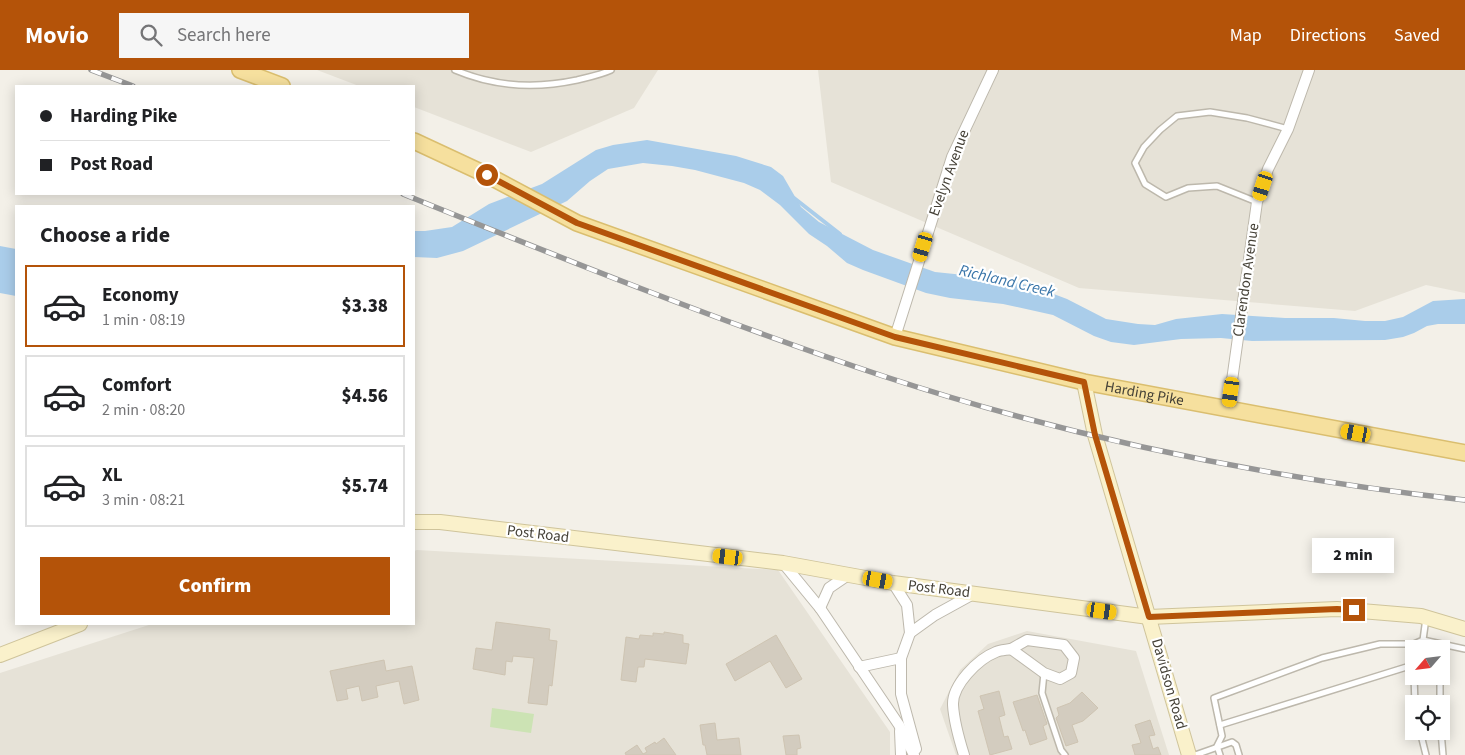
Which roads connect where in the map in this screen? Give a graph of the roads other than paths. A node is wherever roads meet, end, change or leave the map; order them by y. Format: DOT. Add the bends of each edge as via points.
graph roads {
  1 [pos="240,70"];
  2 [pos="455,70"];
  3 [pos="611,70"];
  4 [pos="993,70"];
  5 [pos="1309,70"];
  6 [pos="279,85"];
  7 [pos="1288,129"];
  8 [pos="415,141"];
  9 [pos="1257,202"];
  10 [pos="895,337"];
  11 [pos="1084,382"];
  12 [pos="1228,409"];
  13 [pos="1465,453"];
  14 [pos="415,522"];
  15 [pos="783,563"];
  16 [pos="848,575"];
  17 [pos="893,583"];
  18 [pos="975,593"];
  19 [pos="820,608"];
  20 [pos="1149,617"];
  21 [pos="1426,618"];
  22 [pos="77,625"];
  23 [pos="1465,629"];
  24 [pos="910,633"];
  25 [pos="1423,640"];
  26 [pos="1405,644"];
  27 [pos="1450,648"];
  28 [pos="1011,649"];
  29 [pos="1465,649"];
  30 [pos="0,655"];
  31 [pos="901,658"];
  32 [pos="859,667"];
  33 [pos="1405,668"];
  34 [pos="1044,673"];
  35 [pos="899,725"];
  36 [pos="1220,726"];
  37 [pos="1422,740"];
  38 [pos="1442,740"];
  39 [pos="1217,746"];
  40 [pos="901,755"];
  41 [pos="915,755"];
  42 [pos="964,755"];
  43 [pos="1064,755"];
  44 [pos="1189,755"];
  45 [pos="1195,755"];
  46 [pos="1220,755"];
  47 [pos="1239,755"];
  48 [pos="1426,755"];
  49 [pos="1443,755"];
  1 -- 6 [label="main road"];
  2 -- 3 [label="lane" via="484,81 530,86 554,85"];
  4 -- 10 [label="street, Evelyn Avenue" via="952,157"];
  5 -- 7 [label="street, Clarendon Avenue"];
  7 -- 9 [label="street, Clarendon Avenue" via="1268,169"];
  7 -- 9 [label="lane" via="1210,112 1177,116 1144,147 1135,163 1144,184 1166,197 1188,188 1217,186"];
  8 -- 10 [label="main road, Harding Pike" via="577,223"];
  9 -- 12 [label="street, Clarendon Avenue"];
  10 -- 11 [label="main road, Harding Pike"];
  11 -- 12 [label="main road, Harding Pike"];
  11 -- 20 [label="street, Davidson Road" via="1095,435"];
  12 -- 13 [label="main road, Harding Pike"];
  14 -- 15 [label="street, Post Road" via="440,522"];
  15 -- 16 [label="street, Post Road"];
  15 -- 19 [label="street"];
  16 -- 17 [label="street, Post Road"];
  16 -- 19 [label="street" via="829,588"];
  17 -- 18 [label="street, Post Road"];
  17 -- 24 [label="street" via="907,605"];
  18 -- 20 [label="street, Post Road"];
  18 -- 24 [label="street"];
  19 -- 32 [label="street"];
  20 -- 21 [label="street, Post Road" via="1337,609"];
  20 -- 44 [label="street, Davidson Road"];
  21 -- 23 [label="street, Post Road"];
  21 -- 25 [label="lane"];
  22 -- 30 [label="street"];
  24 -- 31 [label="street"];
  26 -- 36 [label="lane" via="1380,644 1322,658 1214,698"];
  27 -- 29 [label="lane"];
  28 -- 34 [label="street"];
  28 -- 34 [label="street" via="1027,640 1064,645 1074,658 1071,673 1060,679"];
  28 -- 42 [label="street" via="995,652 979,662 959,687 953,703"];
  31 -- 32 [label="street"];
  31 -- 41 [label="street" via="901,694"];
  32 -- 35 [label="street"];
  33 -- 36 [label="lane"];
  34 -- 43 [label="lane" via="1042,693"];
  35 -- 40 [label="street"];
  35 -- 41 [label="street"];
  36 -- 39 [label="lane" via="1222,736"];
  37 -- 48 [label="lane"];
  38 -- 49 [label="lane"];
  39 -- 45 [label="lane"];
  39 -- 46 [label="lane"];
  39 -- 47 [label="lane" via="1232,742"];
}
